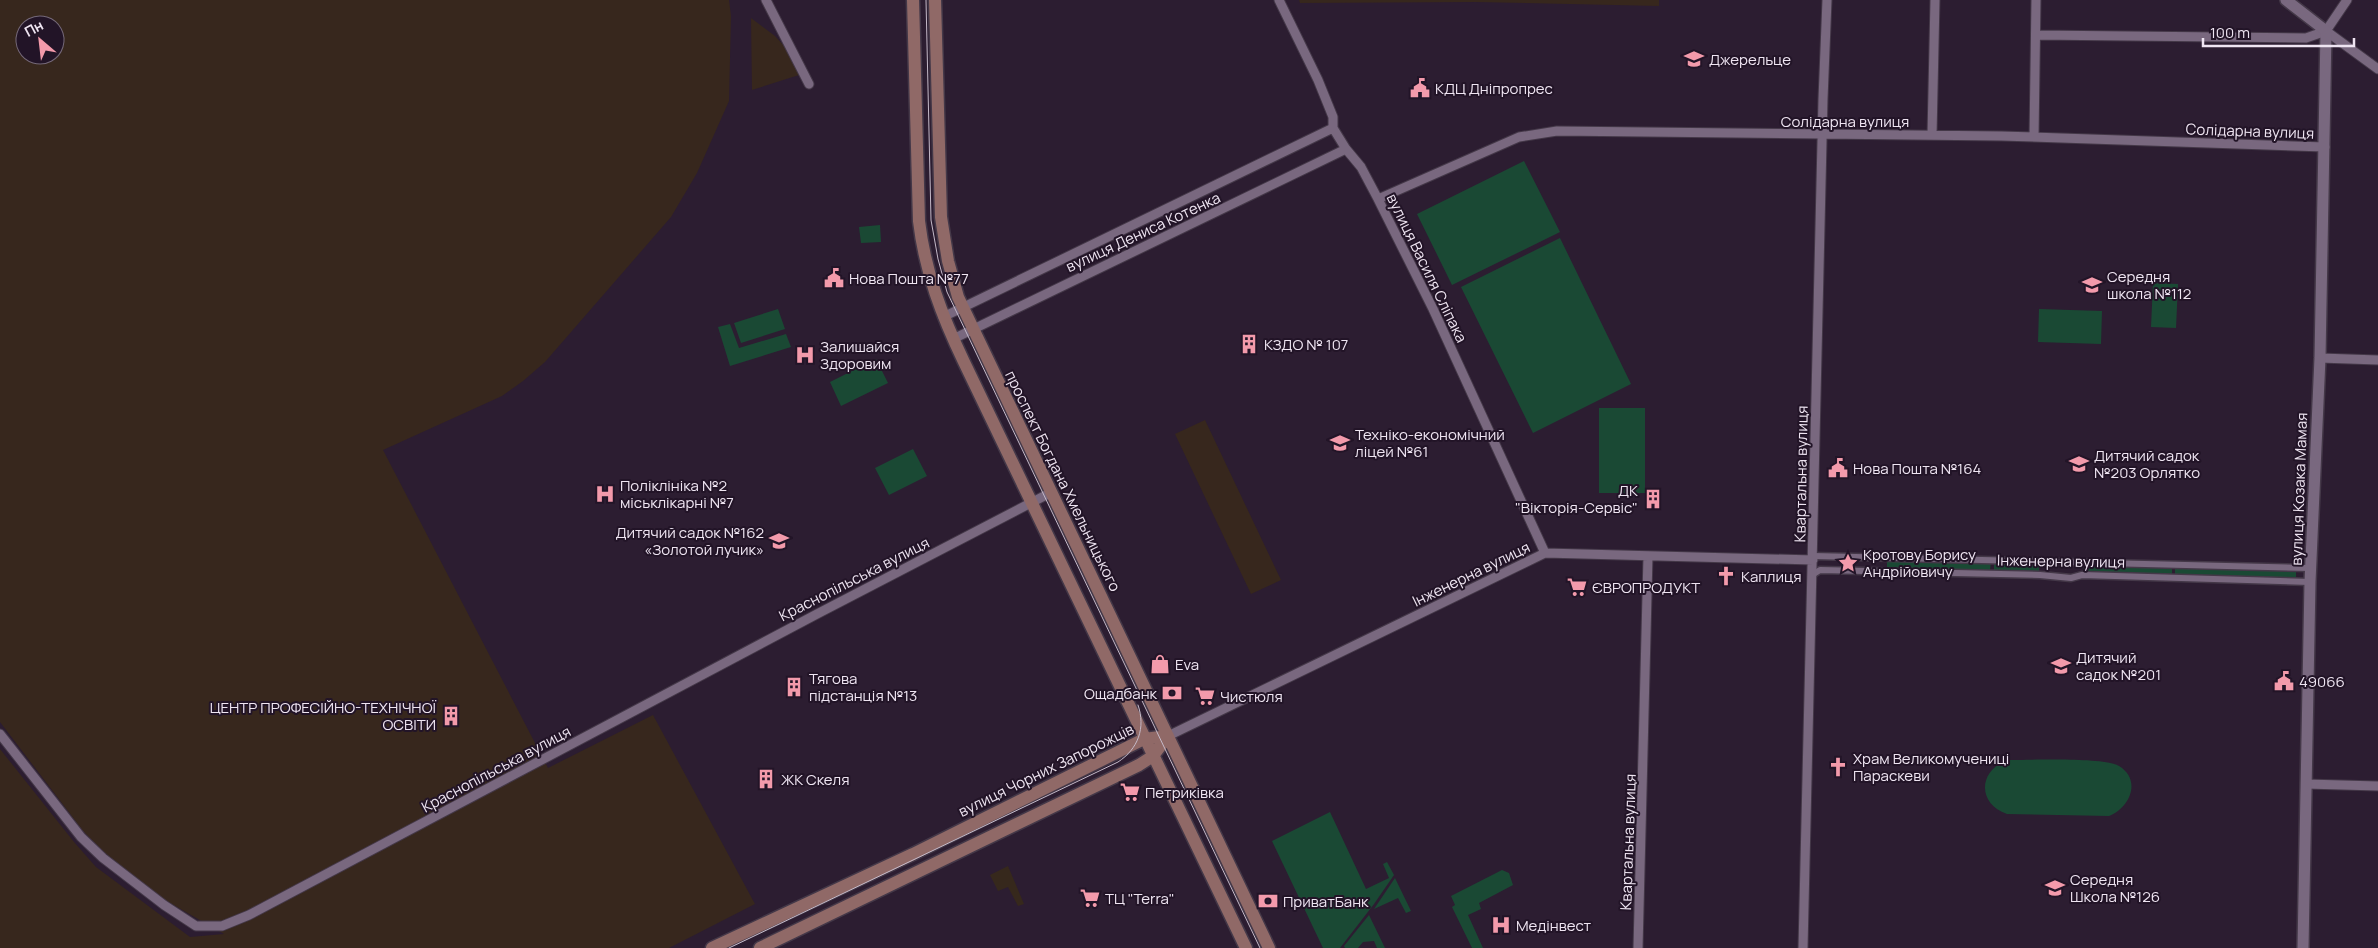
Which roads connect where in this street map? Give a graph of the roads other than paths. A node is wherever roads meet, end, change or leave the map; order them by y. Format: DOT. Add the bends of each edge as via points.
graph roads {
  1 [pos="766,0"];
  2 [pos="913,0"];
  3 [pos="935,0"];
  4 [pos="1279,0"];
  5 [pos="1827,0"];
  6 [pos="1935,0"];
  7 [pos="2036,0"];
  8 [pos="2286,0"];
  9 [pos="2347,0"];
  10 [pos="2326,31"];
  11 [pos="2036,35"];
  12 [pos="2378,70"];
  13 [pos="809,84"];
  14 [pos="1333,128"];
  15 [pos="1822,134"];
  16 [pos="1932,135"];
  17 [pos="2034,137"];
  18 [pos="2325,147"];
  19 [pos="1346,149"];
  20 [pos="1378,199"];
  21 [pos="962,307"];
  22 [pos="943,317"];
  23 [pos="972,330"];
  24 [pos="953,339"];
  25 [pos="2320,358"];
  26 [pos="2378,360"];
  27 [pos="1050,493"];
  28 [pos="1032,502"];
  29 [pos="1544,553"];
  30 [pos="1648,556"];
  31 [pos="1813,558"];
  32 [pos="2311,568"];
  33 [pos="1812,575"];
  34 [pos="2310,582"];
  35 [pos="0,734"];
  36 [pos="1168,736"];
  37 [pos="1144,739"];
  38 [pos="1153,756"];
  39 [pos="2306,784"];
  40 [pos="2378,786"];
  41 [pos="1024,799"];
  42 [pos="1032,817"];
  43 [pos="1245,897"];
  44 [pos="1226,907"];
  45 [pos="712,948"];
  46 [pos="760,948"];
  47 [pos="1246,948"];
  48 [pos="1269,948"];
  49 [pos="1638,948"];
  50 [pos="1803,948"];
  51 [pos="2303,948"];
  1 -- 13 [label="street"];
  2 -- 22 [label="main road" via="919,221 927,270"];
  3 -- 21 [label="main road, проспект Богдана Хмельницького" via="941,217 948,261"];
  4 -- 14 [label="street, вулиця Василя Сліпака" via="1318,80 1333,117"];
  5 -- 15 [label="street, Квартальна вулиця"];
  6 -- 16 [label="street"];
  7 -- 11 [label="street"];
  8 -- 10 [label="street"];
  9 -- 10 [label="street"];
  10 -- 11 [label="street" via="2306,38"];
  10 -- 12 [label="street"];
  10 -- 18 [label="street, вулиця Козака Мамая"];
  11 -- 17 [label="street"];
  14 -- 19 [label="street, вулиця Василя Сліпака"];
  14 -- 21 [label="street, вулиця Дениса Котенка"];
  15 -- 16 [label="street, Солідарна вулиця"];
  15 -- 20 [label="street, Солідарна вулиця" via="1580,130 1535,133 1502,144"];
  15 -- 31 [label="street, Квартальна вулиця"];
  16 -- 17 [label="street, Солідарна вулиця"];
  17 -- 18 [label="street, Солідарна вулиця"];
  18 -- 25 [label="street, вулиця Козака Мамая"];
  19 -- 20 [label="street, вулиця Василя Сліпака" via="1361,167"];
  19 -- 23 [label="street, вулиця Дениса Котенка"];
  20 -- 29 [label="street, вулиця Василя Сліпака"];
  21 -- 22 [label="street, вулиця Дениса Котенка"];
  21 -- 23 [label="main road, проспект Богдана Хмельницького"];
  22 -- 24 [label="main road"];
  23 -- 24 [label="street, вулиця Дениса Котенка"];
  23 -- 27 [label="main road, проспект Богдана Хмельницького"];
  24 -- 28 [label="main road"];
  25 -- 26 [label="street"];
  25 -- 32 [label="street, вулиця Козака Мамая"];
  27 -- 28 [label="street, Краснопільська вулиця"];
  27 -- 36 [label="main road, проспект Богдана Хмельницького"];
  28 -- 35 [label="street, Краснопільська вулиця" via="249,915 222,926 196,926 103,858 81,837"];
  28 -- 37 [label="main road"];
  29 -- 30 [label="street, Інженерна вулиця"];
  29 -- 36 [label="street, Інженерна вулиця"];
  30 -- 31 [label="street, Інженерна вулиця"];
  30 -- 49 [label="street, Квартальна вулиця"];
  31 -- 32 [label="street, Інженерна вулиця"];
  31 -- 33 [label="street, Квартальна вулиця"];
  32 -- 34 [label="street, вулиця Козака Мамая"];
  33 -- 34 [label="street, Інженерна вулиця" via="1820,570"];
  33 -- 50 [label="street, Квартальна вулиця"];
  34 -- 39 [label="street, вулиця Козака Мамая"];
  36 -- 37 [label="main road, вулиця Чорних Запорожців"];
  36 -- 38 [label="main road"];
  36 -- 43 [label="main road, проспект Богдана Хмельницького"];
  37 -- 38 [label="main road"];
  37 -- 41 [label="main road, вулиця Чорних Запорожців"];
  38 -- 42 [label="main road"];
  38 -- 44 [label="main road"];
  39 -- 40 [label="street"];
  39 -- 51 [label="street, вулиця Козака Мамая"];
  41 -- 42 [label="main road"];
  41 -- 45 [label="main road, вулиця Чорних Запорожців"];
  42 -- 46 [label="main road"];
  43 -- 44 [label="main road"];
  43 -- 48 [label="main road, проспект Богдана Хмельницького"];
  44 -- 47 [label="main road"];
}
